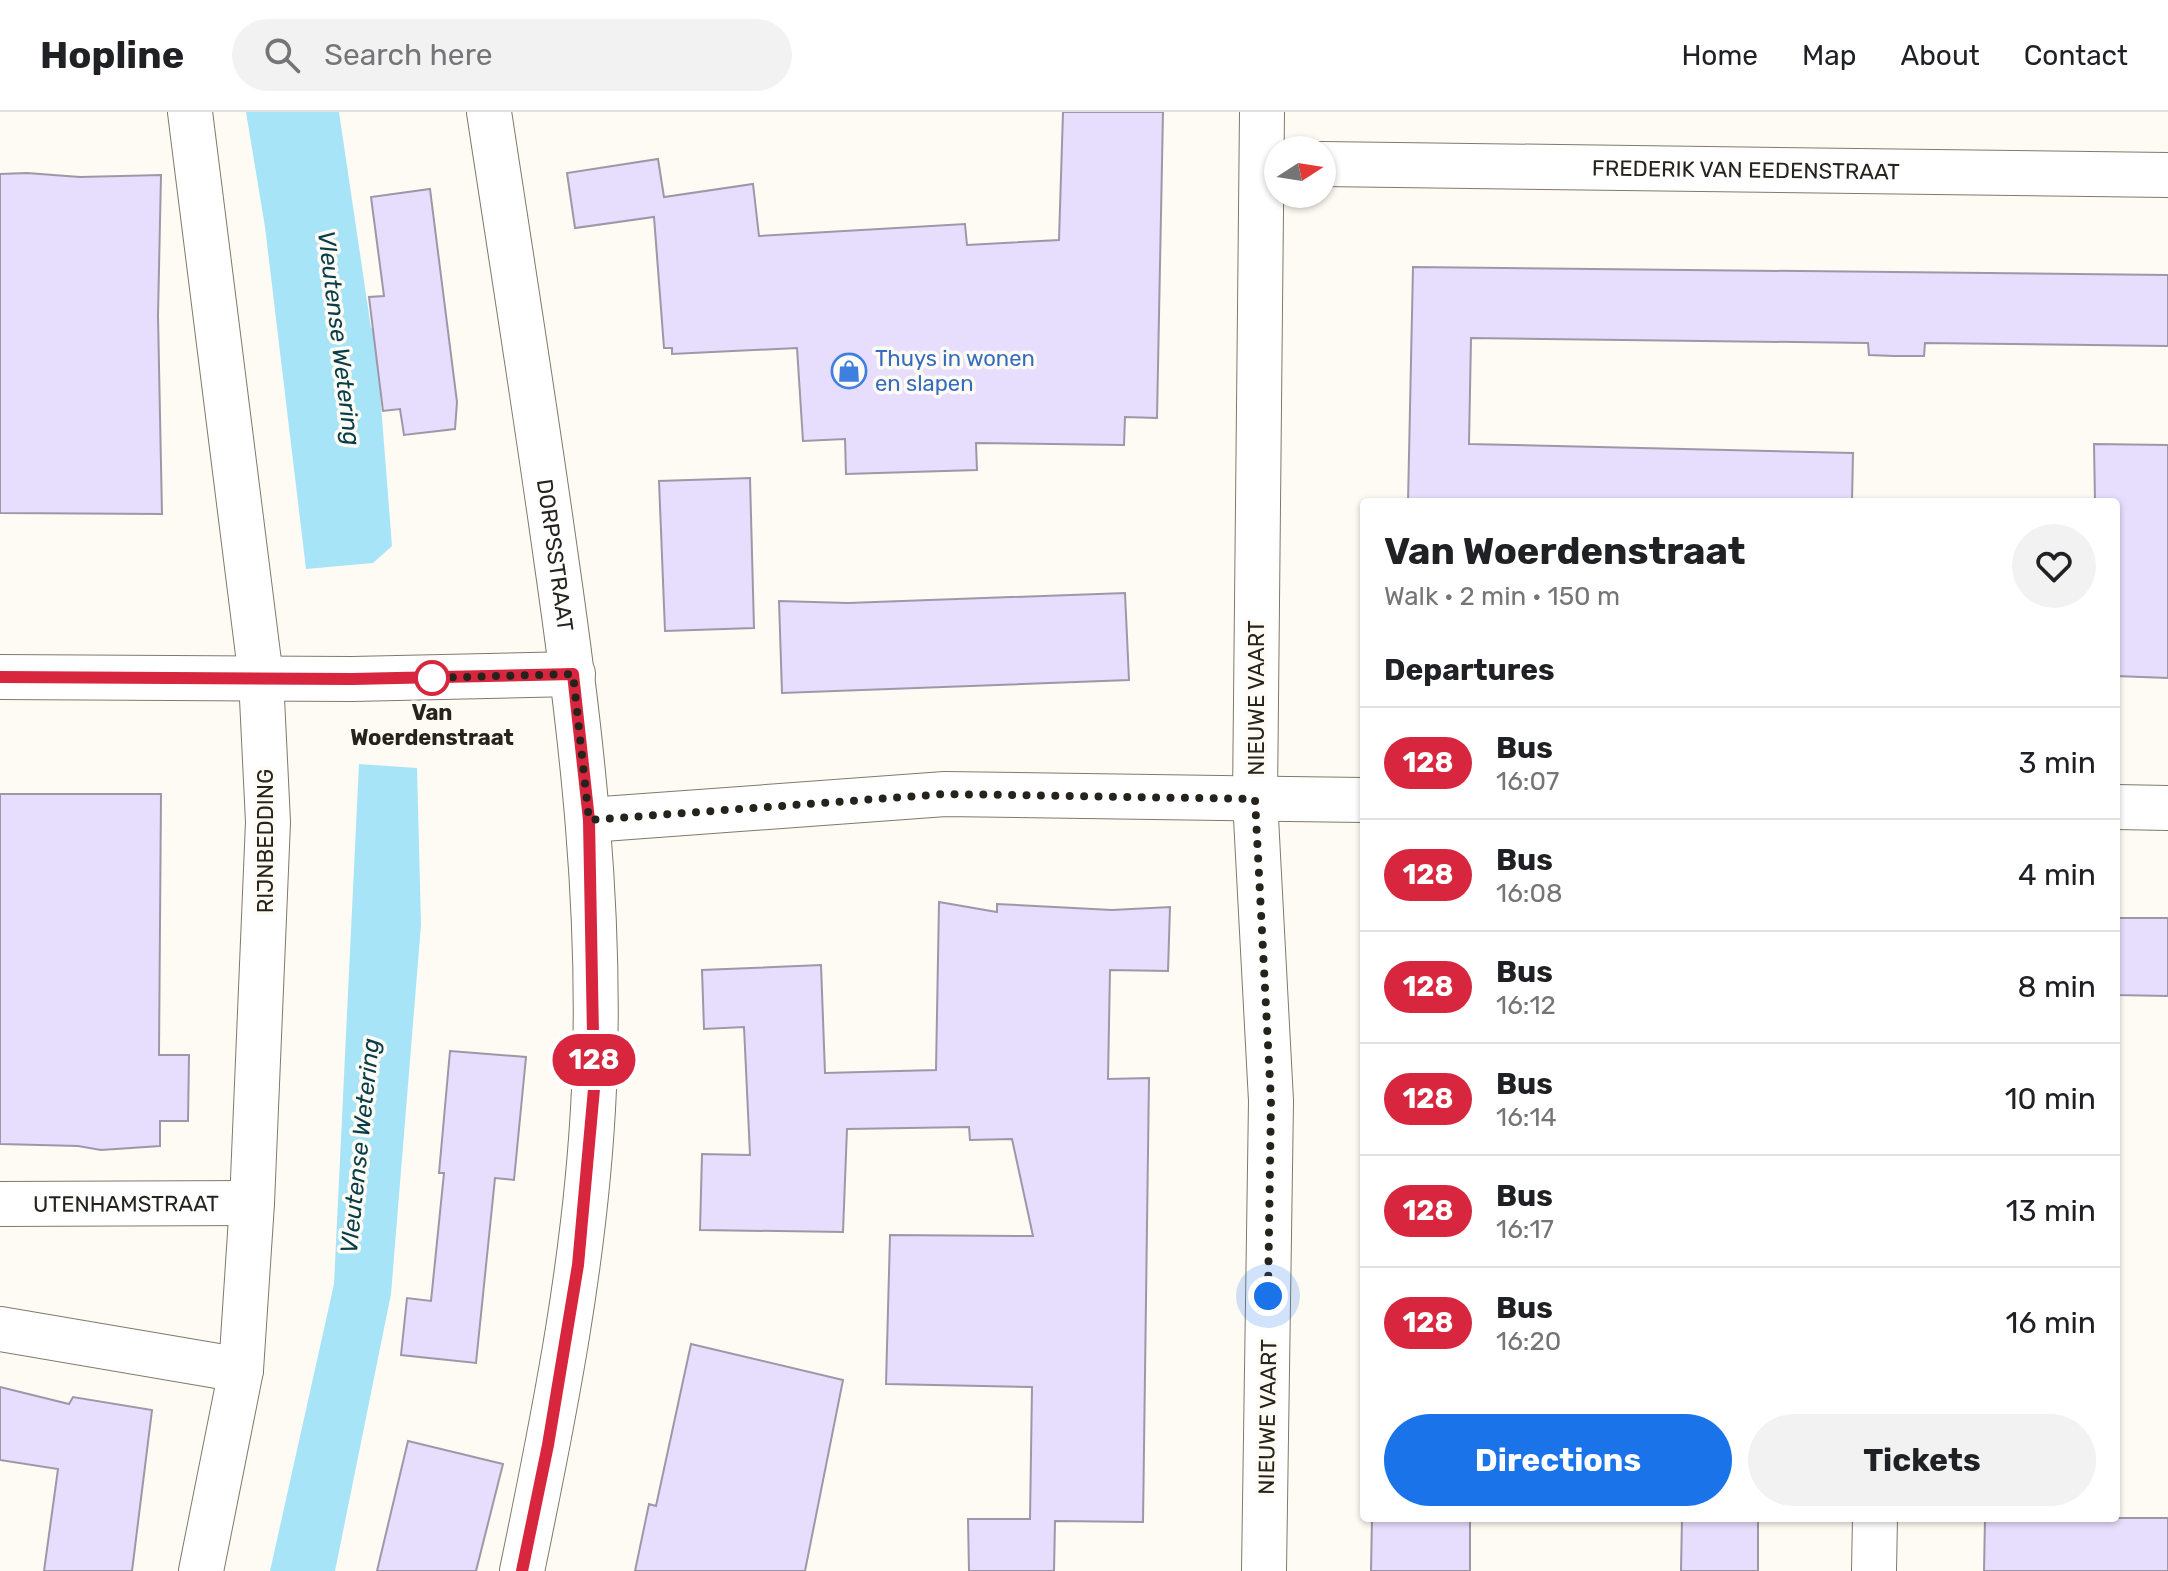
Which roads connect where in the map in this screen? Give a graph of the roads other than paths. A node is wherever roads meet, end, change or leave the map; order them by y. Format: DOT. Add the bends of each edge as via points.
graph roads {
  1 [pos="190,112"];
  2 [pos="489,112"];
  3 [pos="1262,112"];
  4 [pos="1266,136"];
  5 [pos="1336,164"];
  6 [pos="2168,175"];
  7 [pos="1269,208"];
  8 [pos="573,674"];
  9 [pos="0,677"];
  10 [pos="261,678"];
  11 [pos="1255,799"];
  12 [pos="1360,800"];
  13 [pos="2120,807"];
  14 [pos="2168,808"];
  15 [pos="589,820"];
  16 [pos="252,1203"];
  17 [pos="0,1204"];
  18 [pos="0,1329"];
  19 [pos="241,1370"];
  20 [pos="1875,1522"];
  21 [pos="201,1571"];
  22 [pos="522,1571"];
  23 [pos="1264,1571"];
  24 [pos="1874,1571"];
  1 -- 10 [label="street, RIJNBEDDING"];
  2 -- 8 [label="street, DORPSSTRAAT"];
  3 -- 4 [label="street, NIEUWE VAART"];
  5 -- 6 [label="street, FREDERIK VAN EEDENSTRAAT"];
  7 -- 11 [label="street, NIEUWE VAART"];
  8 -- 10 [label="street"];
  8 -- 15 [label="street, DORPSSTRAAT"];
  9 -- 10 [label="street"];
  10 -- 16 [label="street, RIJNBEDDING" via="268,822"];
  11 -- 12 [label="street"];
  11 -- 15 [label="street" via="945,794"];
  11 -- 23 [label="street, NIEUWE VAART" via="1271,1101"];
  13 -- 14 [label="street"];
  15 -- 22 [label="street, DORPSSTRAAT" via="594,1089 578,1265"];
  16 -- 17 [label="street, UTENHAMSTRAAT"];
  16 -- 19 [label="street, RIJNBEDDING"];
  18 -- 19 [label="street"];
  19 -- 21 [label="street, RIJNBEDDING"];
  20 -- 24 [label="street"];
}
